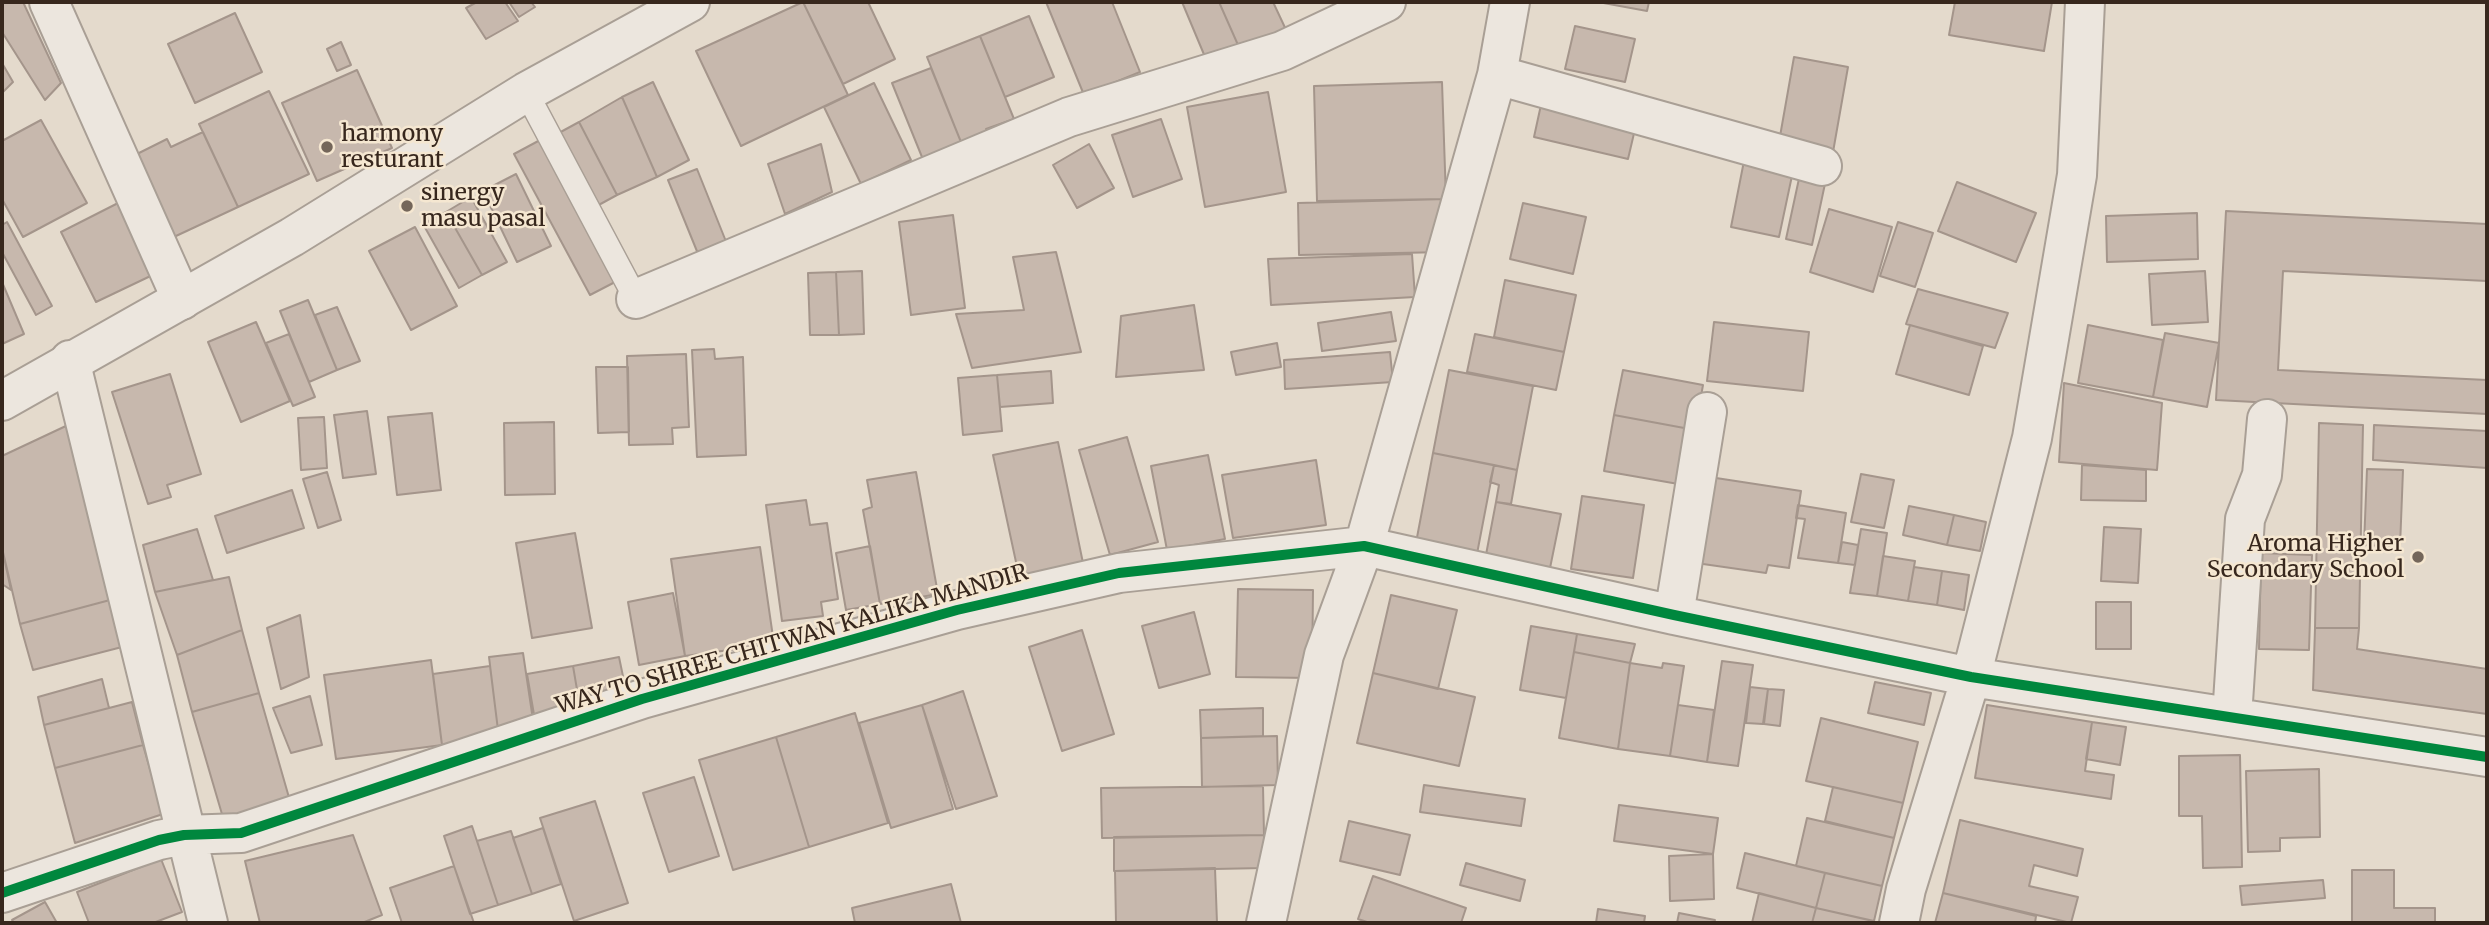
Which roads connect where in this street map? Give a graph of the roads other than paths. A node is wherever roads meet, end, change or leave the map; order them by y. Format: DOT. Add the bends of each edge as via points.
graph roads {
  1 [pos="49,2"];
  2 [pos="690,2"];
  3 [pos="1386,2"];
  4 [pos="1510,2"];
  5 [pos="2085,2"];
  6 [pos="1497,75"];
  7 [pos="526,92"];
  8 [pos="1822,166"];
  9 [pos="636,299"];
  10 [pos="182,300"];
  11 [pos="70,360"];
  12 [pos="2,401"];
  13 [pos="1707,412"];
  14 [pos="2267,419"];
  15 [pos="1364,546"];
  16 [pos="1674,615"];
  17 [pos="1971,677"];
  18 [pos="2232,717"];
  19 [pos="2487,757"];
  20 [pos="184,835"];
  21 [pos="2,893"];
  22 [pos="208,923"];
  23 [pos="1266,923"];
  24 [pos="1899,923"];
  1 -- 10 [label="street"];
  2 -- 7 [label="street"];
  3 -- 9 [label="street" via="1282,51 1069,117"];
  4 -- 6 [label="street"];
  5 -- 17 [label="street" via="2077,175 2066,241 2032,438"];
  6 -- 8 [label="street"];
  6 -- 15 [label="street"];
  7 -- 9 [label="lane"];
  7 -- 10 [label="street"];
  10 -- 11 [label="street"];
  11 -- 12 [label="street"];
  11 -- 20 [label="street"];
  13 -- 16 [label="street"];
  14 -- 18 [label="street" via="2262,475 2245,519"];
  15 -- 16 [label="street, WAY TO SHREE CHITWAN KALIKA MANDIR"];
  15 -- 20 [label="street, WAY TO SHREE CHITWAN KALIKA MANDIR" via="1119,573 957,610 642,699 241,833"];
  15 -- 23 [label="street" via="1324,655"];
  16 -- 17 [label="street, WAY TO SHREE CHITWAN KALIKA MANDIR"];
  17 -- 18 [label="street, WAY TO SHREE CHITWAN KALIKA MANDIR"];
  17 -- 24 [label="street"];
  18 -- 19 [label="street, WAY TO SHREE CHITWAN KALIKA MANDIR"];
  20 -- 21 [label="street, WAY TO SHREE CHITWAN KALIKA MANDIR"];
  20 -- 22 [label="street"];
}
